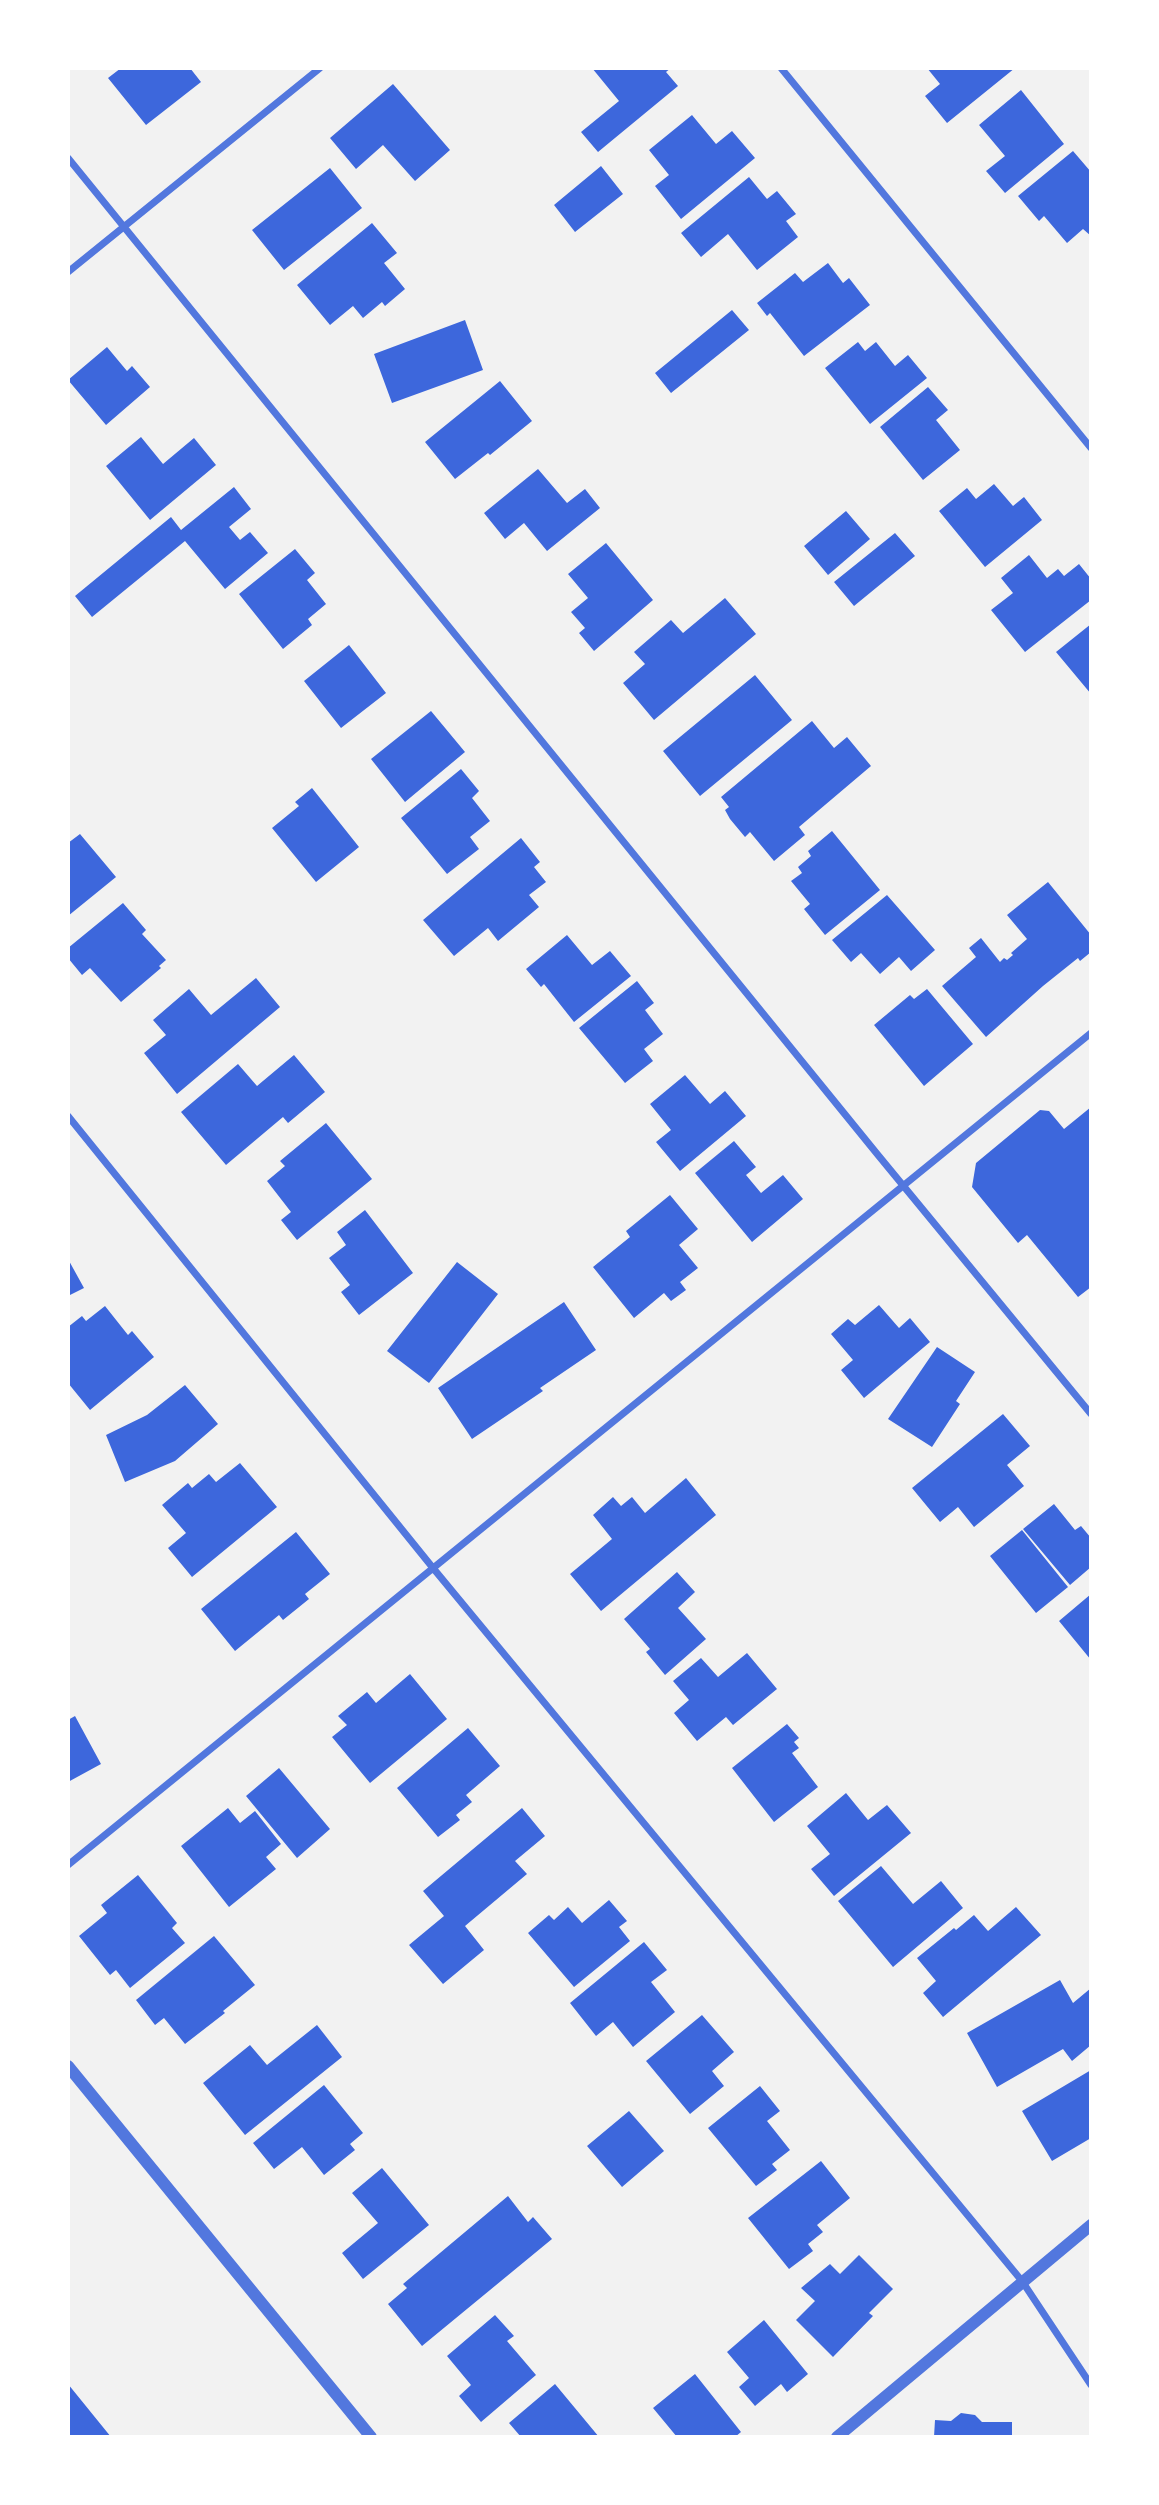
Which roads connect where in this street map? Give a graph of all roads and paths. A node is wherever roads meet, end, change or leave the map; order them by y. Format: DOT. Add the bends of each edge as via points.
graph roads {
  1 [pos="320,68"];
  2 [pos="781,68"];
  3 [pos="68,158"];
  4 [pos="124,227"];
  5 [pos="68,272"];
  6 [pos="1091,448"];
  7 [pos="1091,1033"];
  8 [pos="68,1116"];
  9 [pos="903,1186"];
  10 [pos="1091,1414"];
  11 [pos="433,1568"];
  12 [pos="68,1865"];
  13 [pos="68,2066"];
  14 [pos="1091,2225"];
  15 [pos="1022,2281"];
  16 [pos="1091,2385"];
  17 [pos="371,2437"];
  18 [pos="837,2437"];
  1 -- 4 [label="street"];
  2 -- 6 [label="street"];
  3 -- 4 [label="street"];
  4 -- 5 [label="street"];
  4 -- 9 [label="street"];
  7 -- 9 [label="street"];
  8 -- 11 [label="street"];
  9 -- 10 [label="street"];
  9 -- 11 [label="street"];
  11 -- 12 [label="street"];
  11 -- 15 [label="street"];
  13 -- 17 [label="street"];
  14 -- 15 [label="street"];
  15 -- 16 [label="street"];
  15 -- 18 [label="street"];
}
